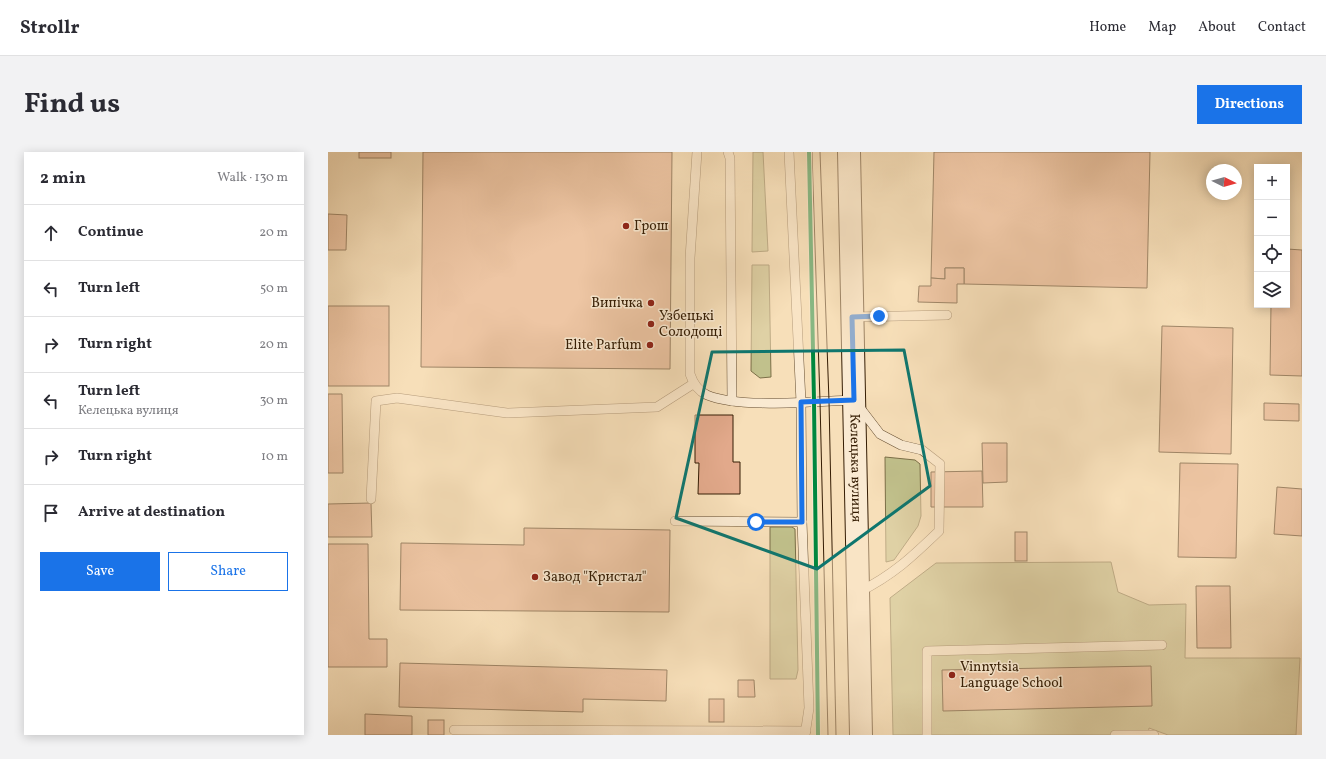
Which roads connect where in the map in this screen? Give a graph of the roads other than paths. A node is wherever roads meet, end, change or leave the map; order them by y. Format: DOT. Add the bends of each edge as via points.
graph roads {
  1 [pos="697,152"];
  2 [pos="728,152"];
  3 [pos="789,152"];
  4 [pos="849,152"];
  5 [pos="947,315"];
  6 [pos="852,317"];
  7 [pos="693,384"];
  8 [pos="854,400"];
  9 [pos="732,401"];
  10 [pos="801,402"];
  11 [pos="371,499"];
  12 [pos="675,521"];
  13 [pos="802,522"];
  14 [pos="858,593"];
  15 [pos="1162,645"];
  16 [pos="454,730"];
  17 [pos="805,733"];
  18 [pos="861,735"];
  19 [pos="927,735"];
  20 [pos="1115,735"];
  21 [pos="1154,735"];
  1 -- 7 [label="lane" via="690,258 690,374"];
  2 -- 9 [label="lane"];
  3 -- 10 [label="lane"];
  4 -- 6 [label="main road, Келецька вулиця"];
  5 -- 6 [label="lane"];
  6 -- 8 [label="main road, Келецька вулиця"];
  7 -- 9 [label="lane" via="707,394"];
  7 -- 11 [label="lane" via="657,407 507,413 397,398 376,401"];
  8 -- 10 [label="lane"];
  8 -- 14 [label="main road, Келецька вулиця"];
  8 -- 14 [label="lane" via="880,434 901,445 922,450 940,464 939,531 902,566"];
  9 -- 10 [label="lane"];
  10 -- 13 [label="lane"];
  12 -- 13 [label="lane"];
  13 -- 17 [label="lane" via="809,708"];
  14 -- 18 [label="main road, Келецька вулиця"];
  15 -- 19 [label="lane" via="927,651"];
  16 -- 17 [label="lane"];
  20 -- 21 [label="lane"];
}
